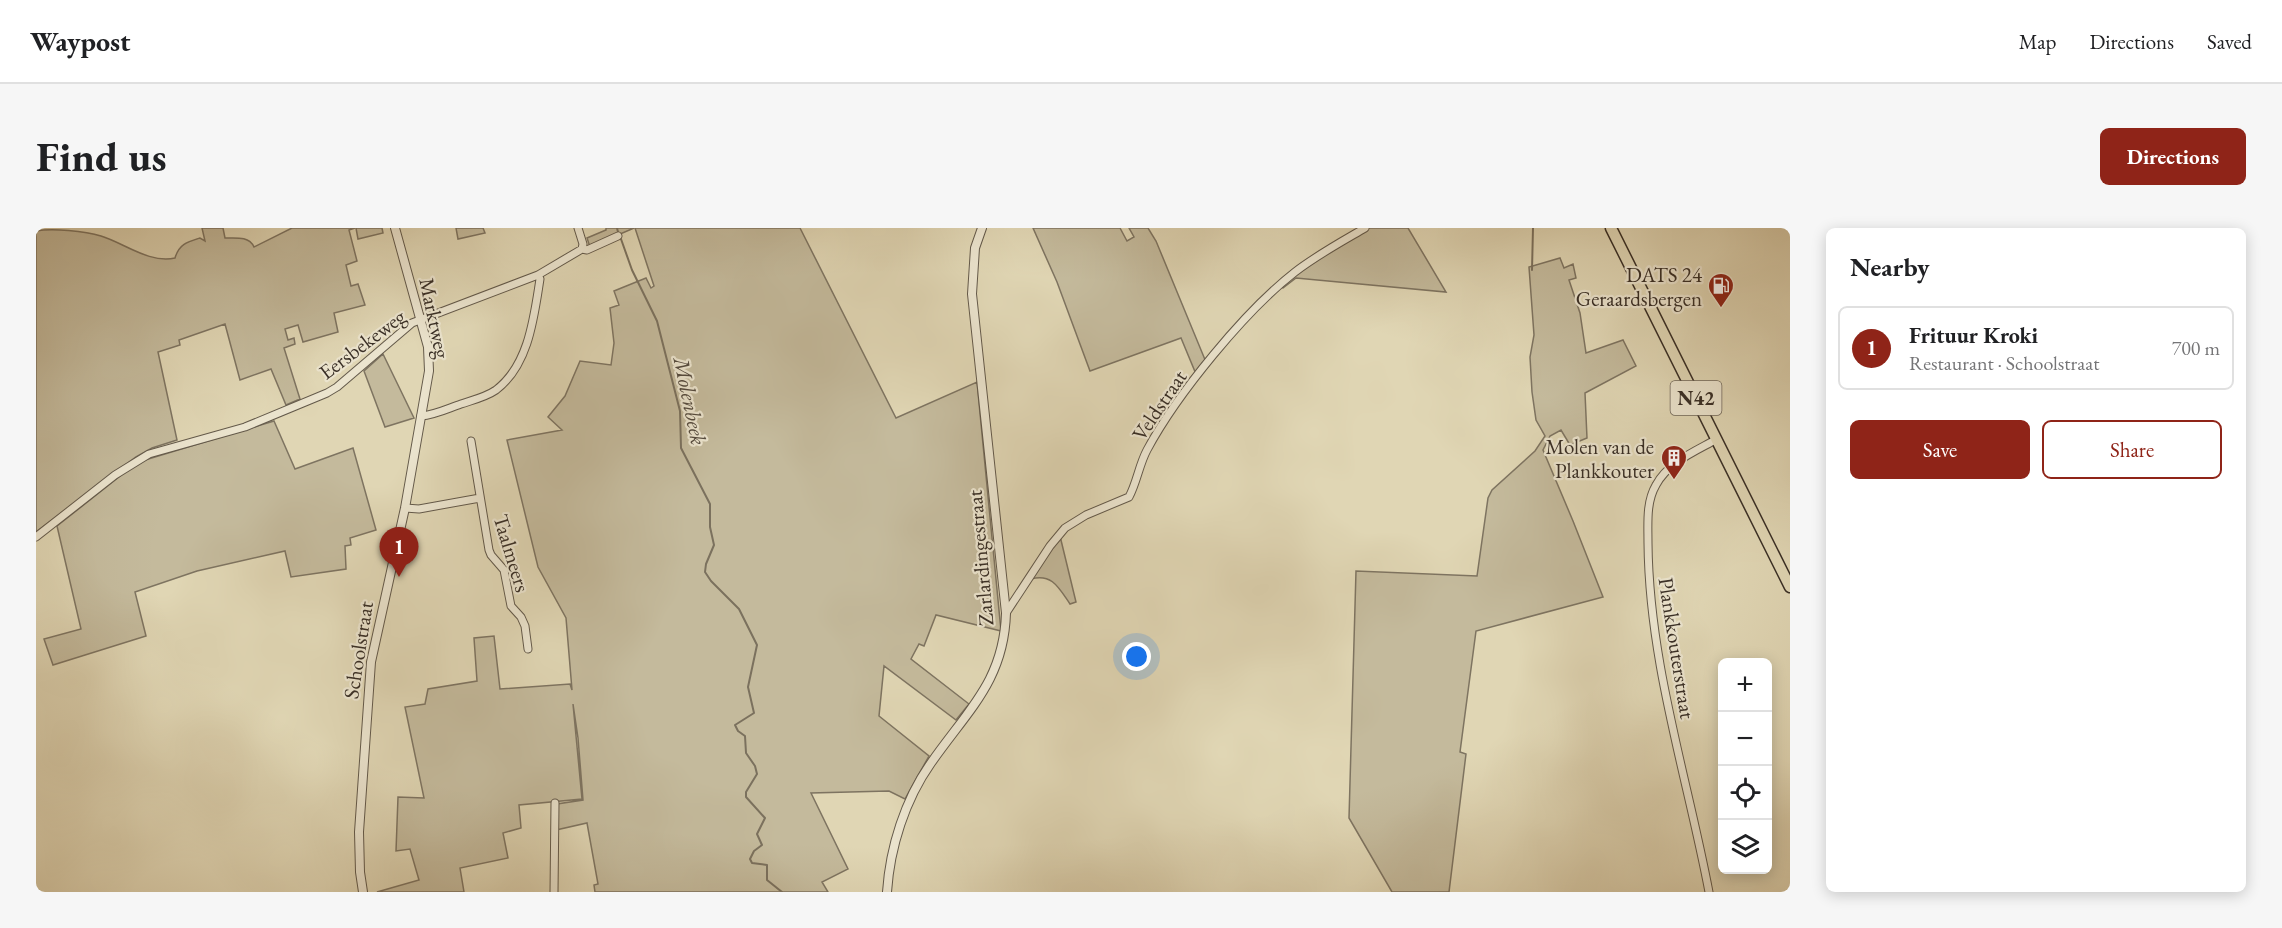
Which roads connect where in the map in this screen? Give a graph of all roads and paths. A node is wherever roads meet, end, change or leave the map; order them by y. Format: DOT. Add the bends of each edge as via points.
graph roads {
  1 [pos="395,228"];
  2 [pos="578,228"];
  3 [pos="982,228"];
  4 [pos="1365,228"];
  5 [pos="1611,228"];
  6 [pos="618,236"];
  7 [pos="582,249"];
  8 [pos="538,275"];
  9 [pos="421,320"];
  10 [pos="421,416"];
  11 [pos="1717,439"];
  12 [pos="471,441"];
  13 [pos="480,498"];
  14 [pos="405,508"];
  15 [pos="36,537"];
  16 [pos="1790,587"];
  17 [pos="1006,614"];
  18 [pos="528,649"];
  19 [pos="555,803"];
  20 [pos="363,892"];
  21 [pos="554,892"];
  22 [pos="887,892"];
  23 [pos="1709,892"];
  1 -- 9 [label="street, Marktweg"];
  2 -- 7 [label="street"];
  3 -- 17 [label="street, Zarlardingestraat" via="975,248 972,294"];
  4 -- 17 [label="street, Veldstraat" via="1296,272 1241,325 1168,417 1140,464 1129,497 1065,528"];
  5 -- 11 [label="main road, N42"];
  6 -- 7 [label="street, Eersbekeweg"];
  7 -- 8 [label="street, Eersbekeweg"];
  8 -- 9 [label="street, Eersbekeweg"];
  8 -- 10 [label="street" via="528,338 504,382 482,397"];
  9 -- 10 [label="street, Marktweg" via="429,360"];
  9 -- 15 [label="street, Eersbekeweg" via="412,323 327,393 245,427 136,460"];
  10 -- 14 [label="street, Schoolstraat"];
  11 -- 16 [label="main road, N42"];
  11 -- 23 [label="street, Plankkouterstraat" via="1663,473 1648,513 1652,620"];
  12 -- 13 [label="street, Taalmeers"];
  13 -- 14 [label="street, Taalmeers"];
  13 -- 18 [label="street, Taalmeers" via="489,550 504,570 511,606 525,626"];
  14 -- 20 [label="street, Schoolstraat" via="367,692 359,832"];
  17 -- 22 [label="street, Zarlardingestraat" via="995,670 916,788 894,849"];
  19 -- 21 [label="street"];
}
